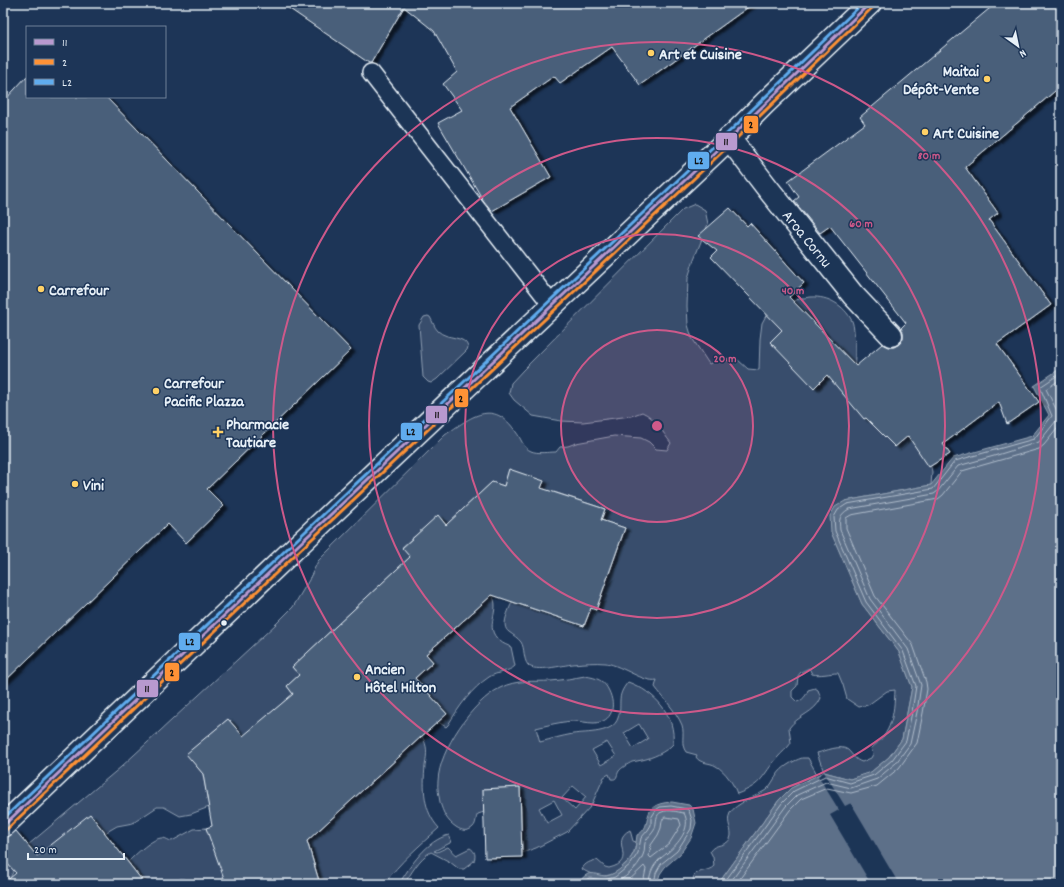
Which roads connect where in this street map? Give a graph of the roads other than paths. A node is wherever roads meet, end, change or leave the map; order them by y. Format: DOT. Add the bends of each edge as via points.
graph roads {
  1 [pos="867,4"];
  2 [pos="371,73"];
  3 [pos="729,138"];
  4 [pos="552,305"];
  5 [pos="891,335"];
  6 [pos="3,826"];
  1 -- 3 [label="main road"];
  2 -- 4 [label="lane"];
  3 -- 4 [label="main road"];
  3 -- 5 [label="main road, Aroa Cornu" via="853,295"];
  4 -- 6 [label="main road"];
}
